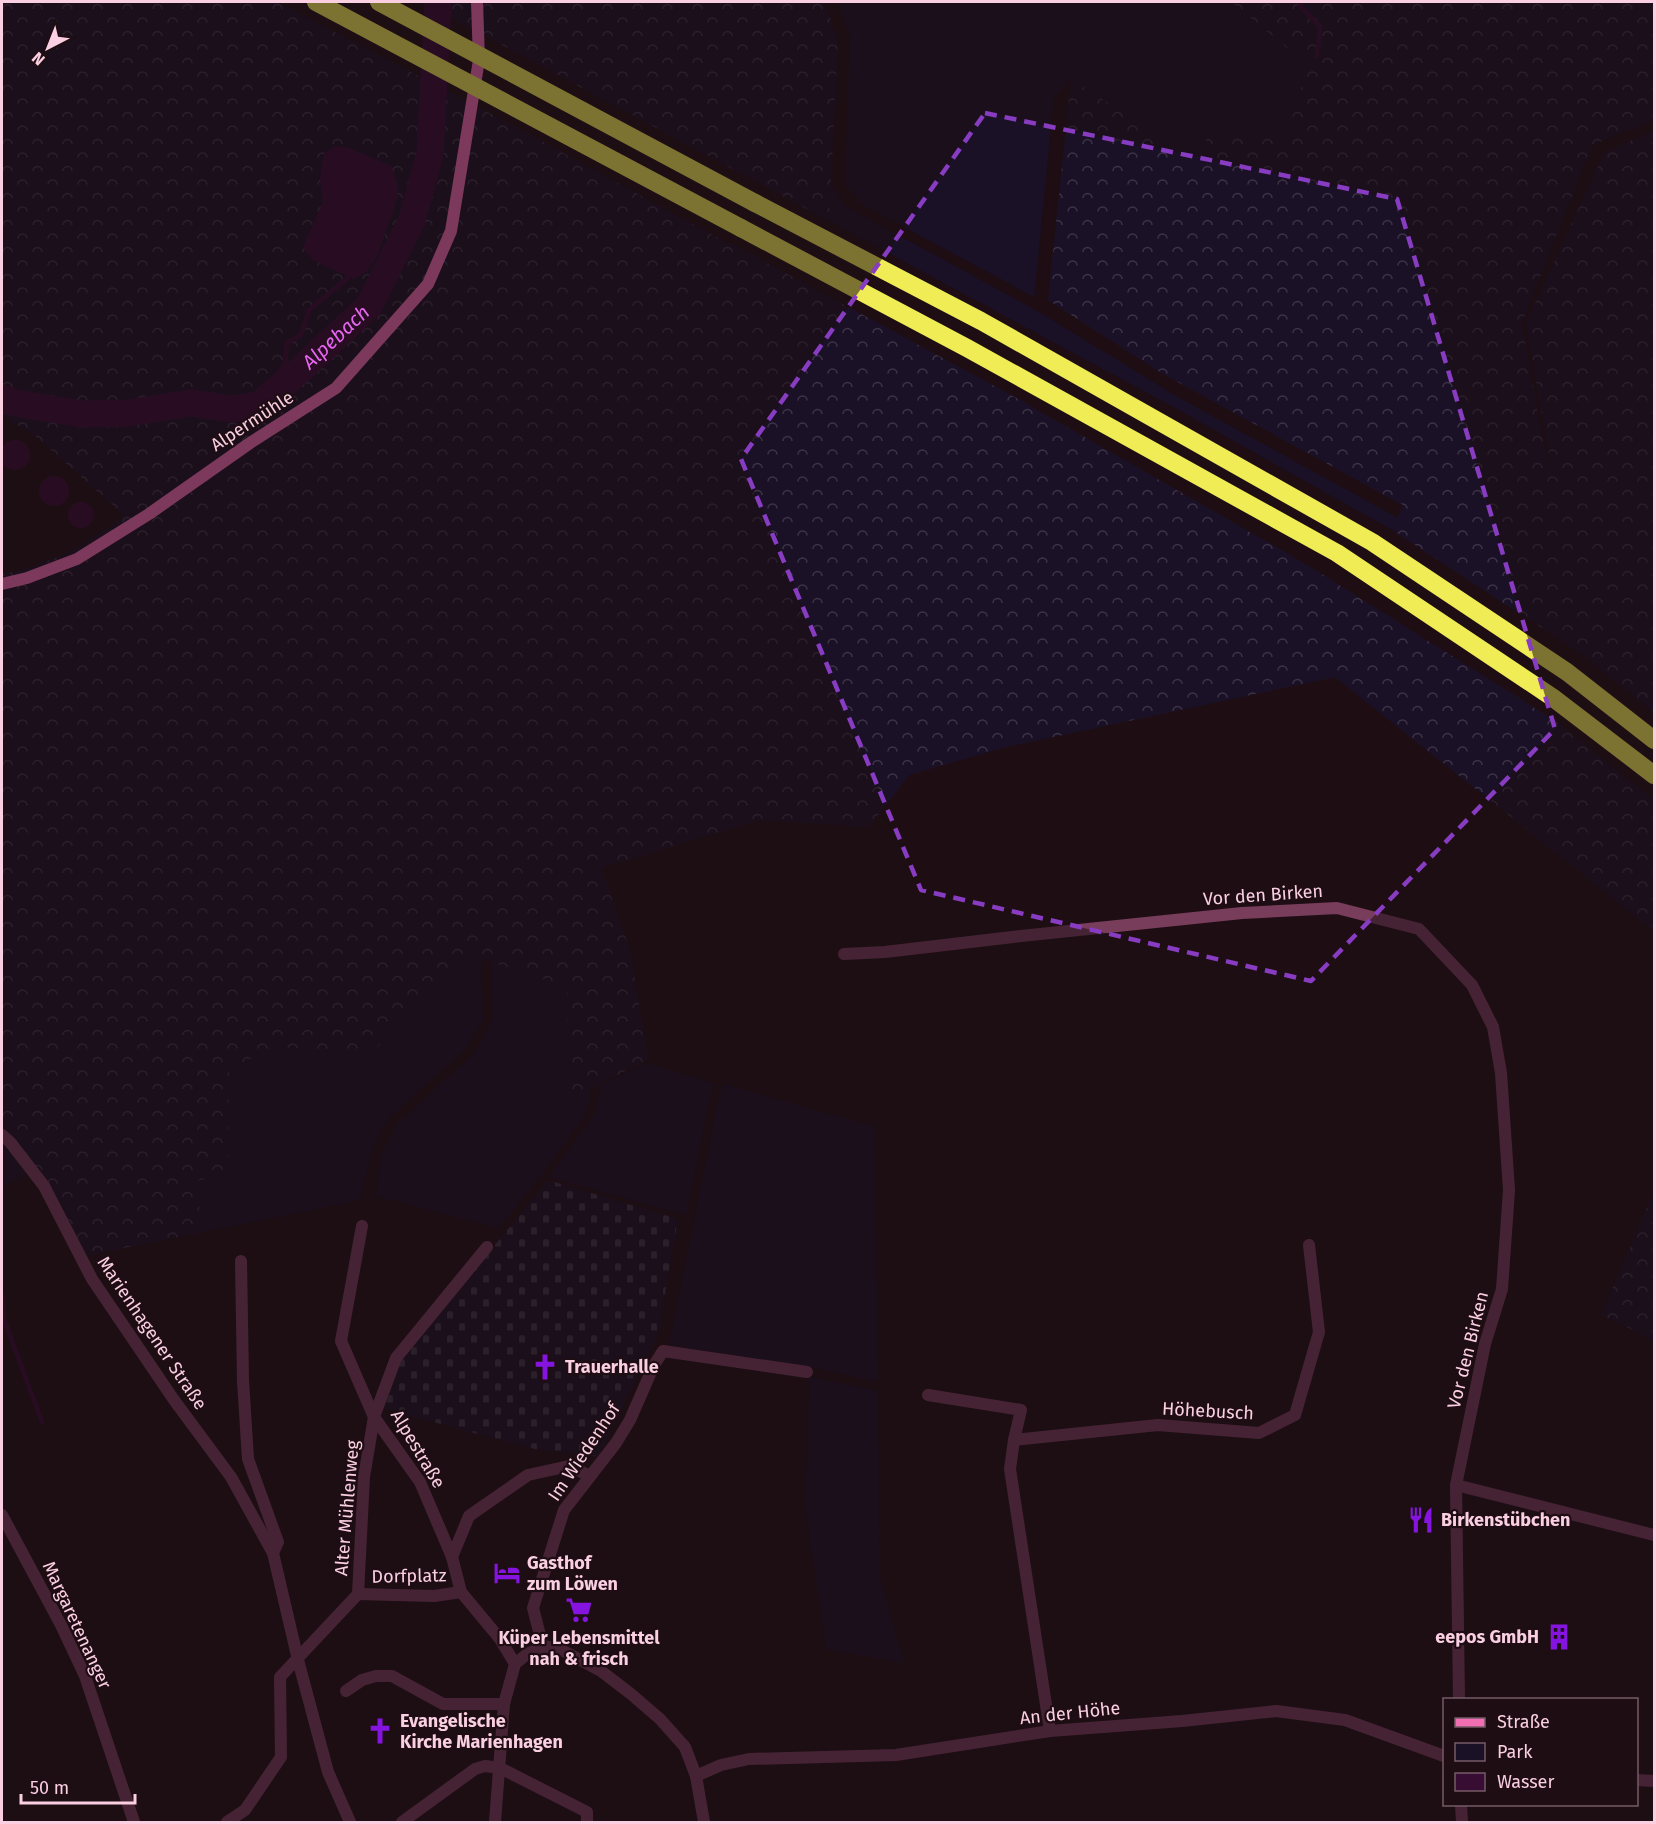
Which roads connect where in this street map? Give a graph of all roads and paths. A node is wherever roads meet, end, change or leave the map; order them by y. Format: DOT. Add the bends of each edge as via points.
graph roads {
  1 [pos="316,2"];
  2 [pos="380,2"];
  3 [pos="477,2"];
  4 [pos="2,584"];
  5 [pos="1654,740"];
  6 [pos="1654,775"];
  7 [pos="844,954"];
  8 [pos="2,1135"];
  9 [pos="362,1226"];
  10 [pos="1309,1245"];
  11 [pos="487,1247"];
  12 [pos="241,1261"];
  13 [pos="807,1372"];
  14 [pos="928,1395"];
  15 [pos="374,1417"];
  16 [pos="1014,1440"];
  17 [pos="590,1476"];
  18 [pos="1456,1485"];
  19 [pos="2,1515"];
  20 [pos="1654,1535"];
  21 [pos="273,1552"];
  22 [pos="452,1557"];
  23 [pos="461,1592"];
  24 [pos="358,1594"];
  25 [pos="543,1647"];
  26 [pos="298,1660"];
  27 [pos="515,1664"];
  28 [pos="346,1691"];
  29 [pos="1459,1698"];
  30 [pos="504,1704"];
  31 [pos="1050,1731"];
  32 [pos="1443,1756"];
  33 [pos="500,1768"];
  34 [pos="696,1776"];
  35 [pos="1638,1780"];
  36 [pos="1654,1781"];
  37 [pos="1461,1806"];
  38 [pos="134,1822"];
  39 [pos="227,1822"];
  40 [pos="350,1822"];
  41 [pos="402,1822"];
  42 [pos="495,1822"];
  43 [pos="587,1822"];
  44 [pos="704,1822"];
  45 [pos="1462,1822"];
  1 -- 6 [label="highway, bridge" via="967,348 1337,553 1552,697"];
  2 -- 5 [label="highway, bridge" via="981,321 1372,542 1567,672"];
  3 -- 4 [label="main road, Alpermühle" via="479,60 451,231 428,284 336,388 77,560"];
  7 -- 18 [label="street, Vor den Birken" via="1242,913 1337,908 1419,929 1472,985 1493,1027 1504,1107 1509,1190 1502,1289 1485,1344"];
  8 -- 21 [label="street, Marienhagener Straße" via="44,1186 92,1279 231,1477"];
  9 -- 15 [label="street, Alter Mühlenweg" via="341,1341"];
  10 -- 16 [label="street, Höhebusch" via="1319,1332 1295,1415 1259,1433 1158,1425"];
  11 -- 15 [label="street, Alpestraße" via="396,1358"];
  12 -- 21 [label="street, Marienhagener Straße" via="248,1459 278,1542"];
  13 -- 17 [label="street, Im Wiedenhof" via="663,1351 630,1420"];
  14 -- 16 [label="street" via="1021,1410"];
  15 -- 22 [label="street, Alpestraße" via="420,1482"];
  15 -- 24 [label="street, Alter Mühlenweg" via="364,1477"];
  16 -- 31 [label="street" via="1010,1469"];
  17 -- 22 [label="street, Dorfplatz" via="569,1466 528,1475 469,1516"];
  17 -- 25 [label="street, Im Wiedenhof" via="564,1510 533,1608"];
  18 -- 20 [label="street"];
  18 -- 29 [label="street, Vor den Birken"];
  19 -- 38 [label="street, Margaretenanger" via="85,1676"];
  21 -- 26 [label="street, Marienhagener Straße"];
  22 -- 23 [label="street, Dorfplatz"];
  23 -- 24 [label="street, Dorfplatz" via="434,1596"];
  23 -- 27 [label="street, Dorfplatz"];
  24 -- 26 [label="street, Alter Mühlenweg"];
  25 -- 27 [label="street"];
  25 -- 34 [label="street" via="556,1647 600,1671 631,1694 685,1747"];
  26 -- 39 [label="street, Alter Mühlenweg" via="280,1677 281,1757 245,1810"];
  26 -- 40 [label="street, Marienhagener Straße" via="328,1772"];
  27 -- 30 [label="street"];
  28 -- 30 [label="street" via="362,1680 392,1676 444,1704"];
  30 -- 33 [label="street"];
  31 -- 32 [label="street, An der Höhe" via="1276,1711 1345,1720"];
  31 -- 34 [label="street, An der Höhe" via="896,1755 749,1759"];
  33 -- 41 [label="street" via="475,1769"];
  33 -- 42 [label="street"];
  33 -- 43 [label="street" via="587,1812"];
  34 -- 44 [label="street"];
  35 -- 36 [label="street"];
  37 -- 45 [label="street"];
}
